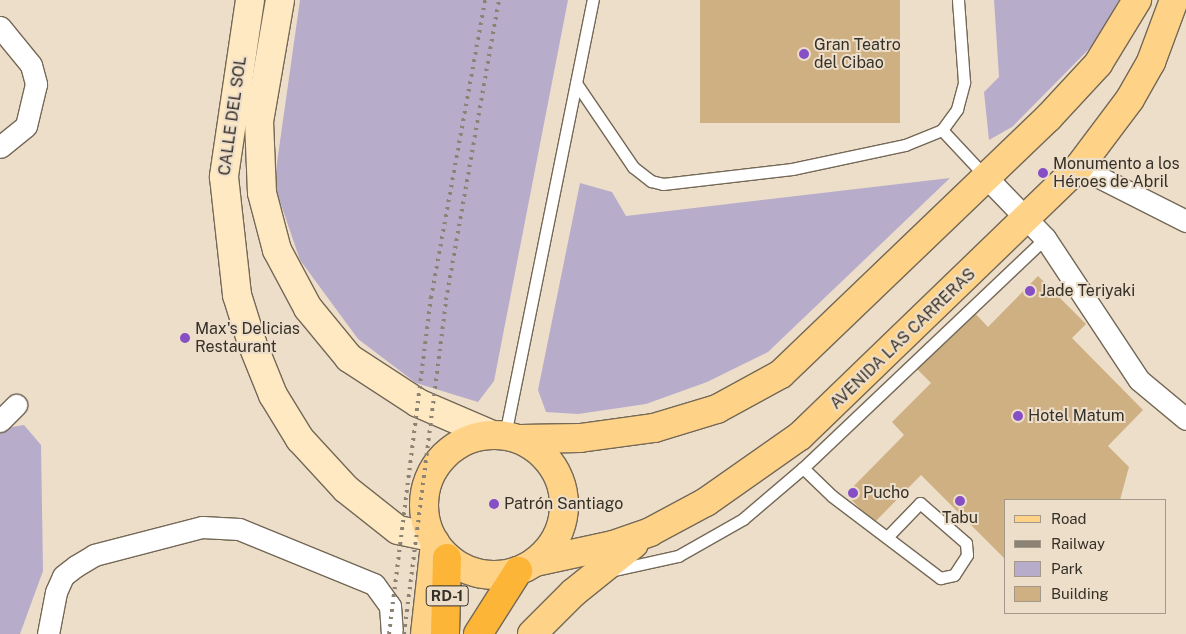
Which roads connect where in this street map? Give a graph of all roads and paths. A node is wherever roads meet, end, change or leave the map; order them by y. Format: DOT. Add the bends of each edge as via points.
graph roads {
  1 [pos="250,0"];
  2 [pos="280,0"];
  3 [pos="593,0"];
  4 [pos="958,0"];
  5 [pos="1137,0"];
  6 [pos="1174,0"];
  7 [pos="0,27"];
  8 [pos="576,82"];
  9 [pos="942,130"];
  10 [pos="0,147"];
  11 [pos="1079,167"];
  12 [pos="986,177"];
  13 [pos="1186,221"];
  14 [pos="1038,229"];
  15 [pos="16,405"];
  16 [pos="1186,419"];
  17 [pos="0,420"];
  18 [pos="505,436"];
  19 [pos="803,468"];
  20 [pos="650,532"];
  21 [pos="888,536"];
  22 [pos="438,546"];
  23 [pos="526,567"];
  24 [pos="596,574"];
  25 [pos="392,627"];
  26 [pos="48,634"];
  27 [pos="425,634"];
  28 [pos="445,634"];
  29 [pos="478,634"];
  30 [pos="532,634"];
  1 -- 22 [label="main road, CALLE DEL SOL" via="224,177 237,295 252,343 273,395 300,438 346,489 398,530"];
  2 -- 18 [label="main road, CALLE DEL SOL" via="259,121 262,193 277,250 308,308 349,358 418,403"];
  3 -- 8 [label="lane"];
  4 -- 9 [label="lane" via="964,82 957,110"];
  5 -- 12 [label="main road" via="1098,64"];
  6 -- 11 [label="main road, AVENIDA LAS CARRERAS" via="1151,62 1130,99"];
  7 -- 10 [label="street" via="31,65 36,84 26,126"];
  8 -- 9 [label="lane" via="633,167 651,181 664,184 792,169 928,140"];
  8 -- 18 [label="lane"];
  9 -- 12 [label="lane"];
  11 -- 13 [label="street"];
  11 -- 14 [label="main road, AVENIDA LAS CARRERAS"];
  12 -- 14 [label="street"];
  12 -- 18 [label="main road" via="781,374 751,393 717,409 654,428 580,438"];
  14 -- 16 [label="street" via="1139,380"];
  14 -- 19 [label="lane"];
  14 -- 20 [label="main road, AVENIDA LAS CARRERAS" via="800,436 706,502"];
  15 -- 17 [label="street"];
  18 -- 22 [label="main road" via="457,445 431,474 424,511"];
  18 -- 23 [label="main road" via="553,466 564,507 560,528"];
  19 -- 21 [label="lane" via="832,496"];
  19 -- 24 [label="lane" via="743,519 690,551"];
  20 -- 23 [label="main road, AVENIDA LAS CARRERAS"];
  20 -- 24 [label="main road"];
  21 -- 21 [label="lane" via="940,578 954,575 967,555 966,543 920,503"];
  22 -- 23 [label="main road" via="481,574"];
  22 -- 27 [label="main road"];
  22 -- 28 [label="highway, RD-1"];
  23 -- 29 [label="highway, RD-1"];
  24 -- 30 [label="main road"];
  25 -- 26 [label="street" via="384,594 362,577 239,529 202,527 94,554 76,566 63,576 56,592"];
}
